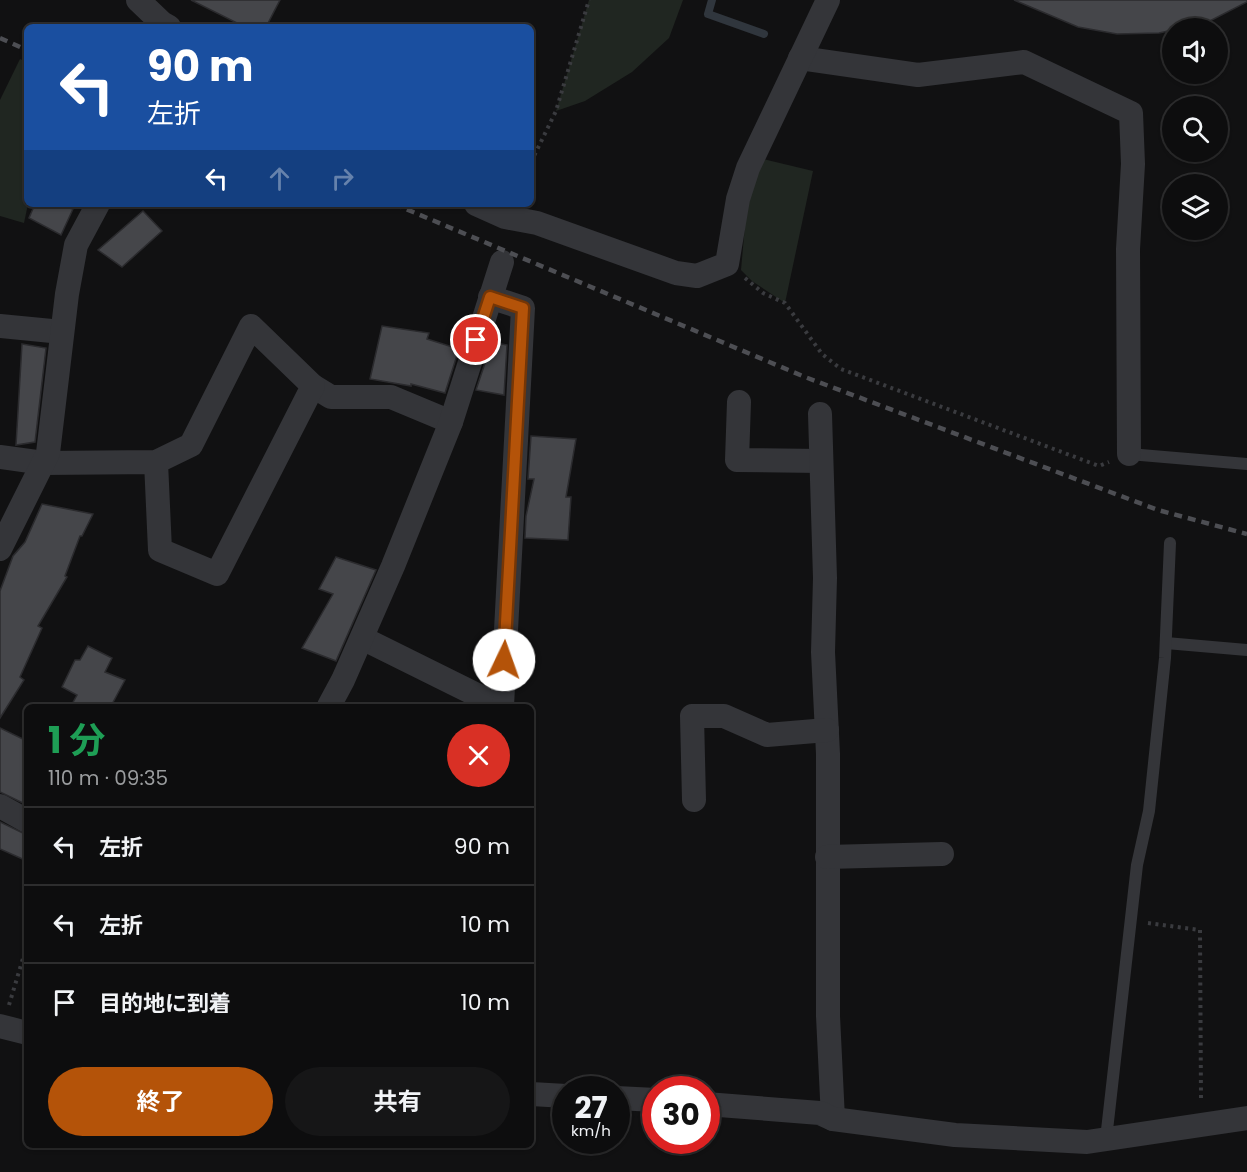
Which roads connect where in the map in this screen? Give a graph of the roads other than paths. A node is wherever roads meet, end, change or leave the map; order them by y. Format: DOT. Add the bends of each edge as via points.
graph roads {
  1 [pos="138,0"];
  2 [pos="828,0"];
  3 [pos="164,24"];
  4 [pos="800,58"];
  5 [pos="96,207"];
  6 [pos="483,207"];
  7 [pos="502,262"];
  8 [pos="490,297"];
  9 [pos="0,326"];
  10 [pos="62,332"];
  11 [pos="313,386"];
  12 [pos="739,402"];
  13 [pos="820,414"];
  14 [pos="451,422"];
  15 [pos="1129,454"];
  16 [pos="0,457"];
  17 [pos="821,461"];
  18 [pos="156,462"];
  19 [pos="44,463"];
  20 [pos="1247,464"];
  21 [pos="3,535"];
  22 [pos="1170,543"];
  23 [pos="362,638"];
  24 [pos="1166,643"];
  25 [pos="1247,650"];
  26 [pos="492,702"];
  27 [pos="330,704"];
  28 [pos="827,730"];
  29 [pos="694,800"];
  30 [pos="0,806"];
  31 [pos="24,819"];
  32 [pos="942,854"];
  33 [pos="827,857"];
  34 [pos="1,1026"];
  35 [pos="24,1032"];
  36 [pos="534,1094"];
  37 [pos="552,1095"];
  38 [pos="720,1105"];
  39 [pos="1247,1118"];
  40 [pos="833,1119"];
  41 [pos="1106,1139"];
  1 -- 3 [label="street"];
  2 -- 4 [label="street"];
  4 -- 6 [label="street" via="748,168 738,199 728,264 697,276 676,273"];
  4 -- 15 [label="street" via="918,75 1024,62 1131,113"];
  5 -- 10 [label="street" via="76,244"];
  7 -- 8 [label="street"];
  8 -- 14 [label="street"];
  8 -- 26 [label="street" via="523,308"];
  9 -- 10 [label="street"];
  10 -- 19 [label="street"];
  11 -- 14 [label="street" via="331,397 391,397"];
  11 -- 18 [label="street" via="251,326 191,445"];
  11 -- 18 [label="street" via="217,574 160,550"];
  12 -- 17 [label="street" via="737,460"];
  13 -- 17 [label="street"];
  14 -- 23 [label="street"];
  15 -- 20 [label="lane"];
  16 -- 19 [label="street"];
  17 -- 28 [label="street"];
  18 -- 19 [label="street"];
  19 -- 21 [label="street"];
  22 -- 24 [label="lane"];
  23 -- 26 [label="street"];
  23 -- 27 [label="street"];
  24 -- 25 [label="lane"];
  24 -- 41 [label="lane" via="1149,811 1137,865"];
  28 -- 29 [label="street" via="767,735 724,716 692,716"];
  28 -- 33 [label="street"];
  30 -- 31 [label="street"];
  32 -- 33 [label="street"];
  33 -- 40 [label="street"];
  34 -- 35 [label="street"];
  36 -- 37 [label="street"];
  38 -- 40 [label="street" via="820,1113"];
  39 -- 41 [label="street"];
  40 -- 41 [label="street" via="955,1135 1087,1142"];
}
